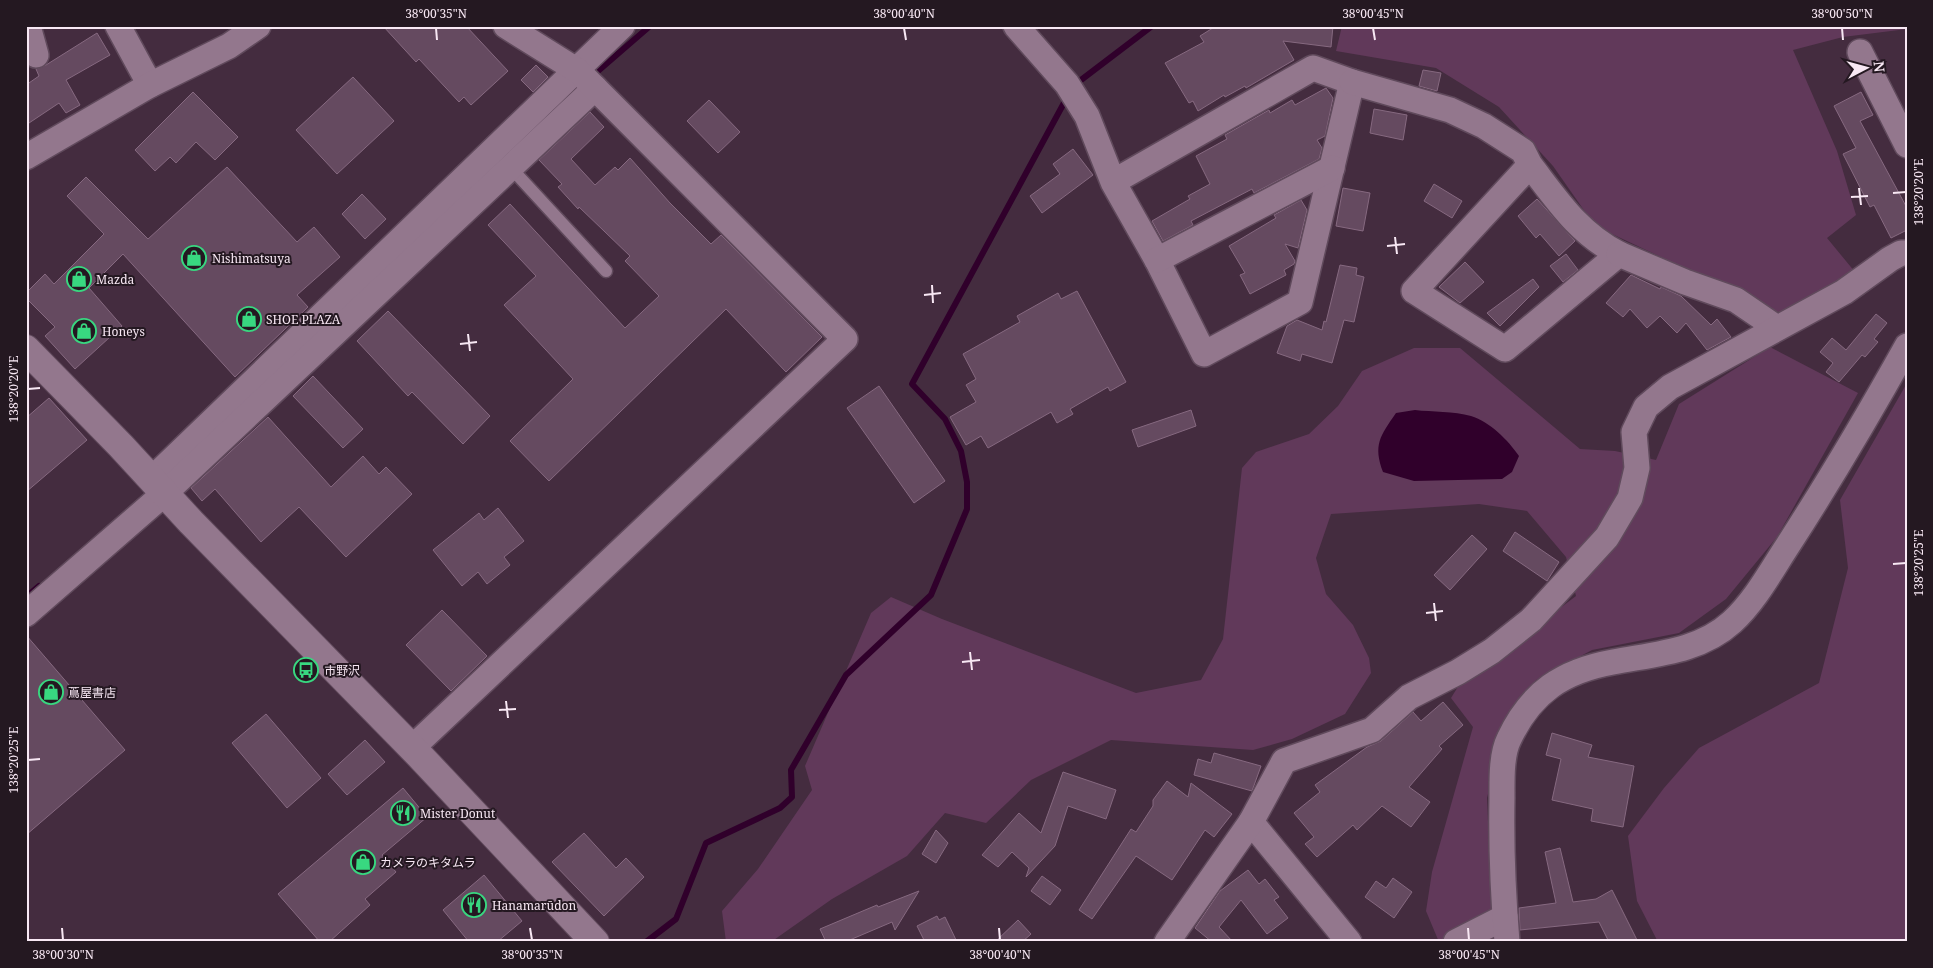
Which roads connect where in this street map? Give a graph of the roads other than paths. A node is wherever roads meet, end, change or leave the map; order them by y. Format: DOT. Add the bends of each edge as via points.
graph roads {
  1 [pos="28,26"];
  2 [pos="118,26"];
  3 [pos="258,26"];
  4 [pos="506,26"];
  5 [pos="622,26"];
  6 [pos="1016,26"];
  7 [pos="1860,52"];
  8 [pos="36,55"];
  9 [pos="587,80"];
  10 [pos="1352,82"];
  11 [pos="150,85"];
  12 [pos="1907,145"];
  13 [pos="26,157"];
  14 [pos="1530,165"];
  15 [pos="511,168"];
  16 [pos="1332,168"];
  17 [pos="1113,182"];
  18 [pos="1907,253"];
  19 [pos="1619,254"];
  20 [pos="1157,260"];
  21 [pos="606,271"];
  22 [pos="1777,328"];
  23 [pos="1907,346"];
  24 [pos="26,349"];
  25 [pos="158,486"];
  26 [pos="26,614"];
  27 [pos="412,748"];
  28 [pos="1252,822"];
  29 [pos="1505,917"];
  30 [pos="595,942"];
  31 [pos="1167,942"];
  32 [pos="1349,942"];
  33 [pos="1456,942"];
  34 [pos="1507,942"];
  1 -- 8 [label="street"];
  2 -- 11 [label="street"];
  3 -- 11 [label="street" via="229,46"];
  4 -- 9 [label="street"];
  5 -- 9 [label="street"];
  6 -- 17 [label="street" via="1067,84 1087,116"];
  7 -- 12 [label="street"];
  9 -- 15 [label="street"];
  9 -- 25 [label="street"];
  9 -- 27 [label="street" via="845,339"];
  10 -- 14 [label="street" via="1450,110 1484,126 1523,151"];
  10 -- 16 [label="street"];
  10 -- 17 [label="street" via="1313,68"];
  11 -- 13 [label="street"];
  14 -- 19 [label="street" via="1575,222 1598,243"];
  14 -- 19 [label="street" via="1414,292 1505,349"];
  15 -- 21 [label="lane"];
  15 -- 25 [label="street"];
  16 -- 20 [label="street"];
  16 -- 20 [label="street" via="1300,302 1204,354"];
  17 -- 20 [label="street"];
  18 -- 22 [label="street" via="1900,253 1844,292"];
  19 -- 22 [label="street" via="1736,300"];
  22 -- 28 [label="street" via="1670,386 1646,407 1634,432 1637,468 1630,498 1607,537 1531,620 1475,662 1408,697 1372,730 1284,761"];
  23 -- 29 [label="street" via="1830,480 1750,603 1731,623 1709,639 1687,648 1589,666 1570,674 1543,690 1526,712 1508,740 1502,776 1501,871"];
  24 -- 25 [label="street"];
  25 -- 26 [label="street"];
  25 -- 27 [label="street"];
  27 -- 30 [label="street"];
  28 -- 31 [label="street"];
  28 -- 32 [label="street"];
  29 -- 33 [label="street"];
  29 -- 34 [label="street"];
}
